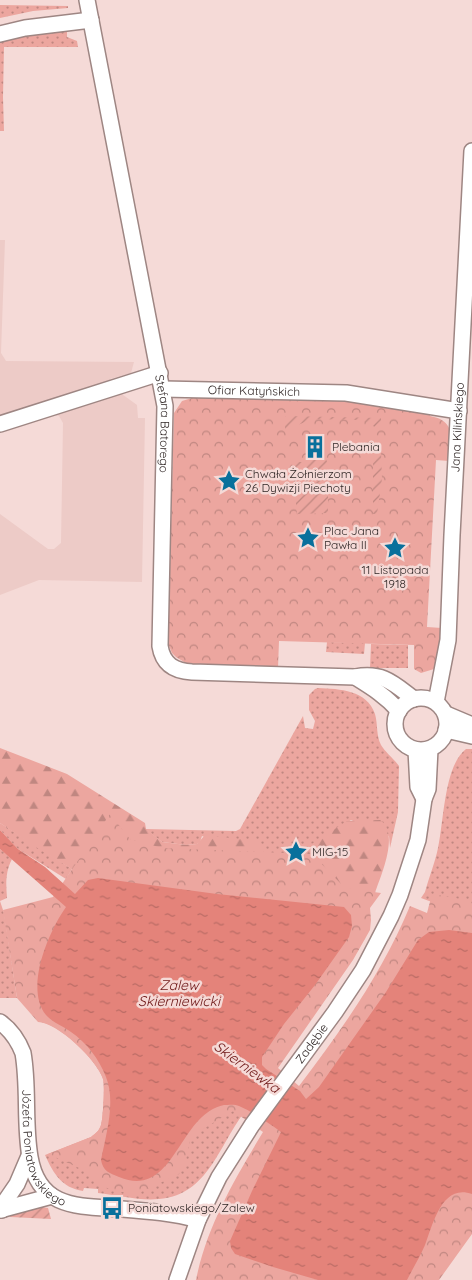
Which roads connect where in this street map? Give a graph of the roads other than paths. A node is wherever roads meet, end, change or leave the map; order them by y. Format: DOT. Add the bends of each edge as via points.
graph roads {
  1 [pos="87,0"];
  2 [pos="91,20"];
  3 [pos="0,34"];
  4 [pos="472,151"];
  5 [pos="471,210"];
  6 [pos="160,373"];
  7 [pos="163,389"];
  8 [pos="459,411"];
  9 [pos="0,424"];
  10 [pos="355,677"];
  11 [pos="414,699"];
  12 [pos="441,708"];
  13 [pos="398,711"];
  14 [pos="472,725"];
  15 [pos="446,730"];
  16 [pos="472,736"];
  17 [pos="423,750"];
  18 [pos="0,1022"];
  19 [pos="30,1156"];
  20 [pos="52,1196"];
  21 [pos="1,1210"];
  22 [pos="198,1220"];
  23 [pos="177,1280"];
  1 -- 2 [label="street, Stefana Batorego"];
  2 -- 3 [label="street"];
  2 -- 6 [label="street, Stefana Batorego"];
  4 -- 5 [label="street, Jana Kilińskiego"];
  5 -- 8 [label="street, Jana Kilińskiego"];
  6 -- 7 [label="street, Stefana Batorego"];
  6 -- 9 [label="street"];
  7 -- 8 [label="street, Ofiar Katyńskich" via="346,393"];
  7 -- 10 [label="street, Stefana Batorego" via="166,429 160,646 164,660 175,670 183,672"];
  8 -- 12 [label="street, Jana Kilińskiego" via="448,640"];
  10 -- 11 [label="street, Stefana Batorego" via="368,674 384,677"];
  10 -- 13 [label="street, Stefana Batorego" via="382,693"];
  11 -- 12 [label="street" via="430,699"];
  11 -- 13 [label="street"];
  12 -- 14 [label="street"];
  12 -- 15 [label="street"];
  13 -- 17 [label="street" via="395,722 398,738 403,744"];
  15 -- 16 [label="street"];
  15 -- 17 [label="street" via="442,741"];
  17 -- 22 [label="street, Zadębie" via="418,787 424,799 418,840 400,895 381,936 335,1012 252,1125 216,1182"];
  18 -- 19 [label="street, Józefa Poniatowskiego" via="8,1028 23,1053"];
  19 -- 20 [label="street, Józefa Poniatowskiego" via="38,1182"];
  19 -- 21 [label="street"];
  20 -- 21 [label="street"];
  20 -- 22 [label="street, Józefa Poniatowskiego" via="70,1205 161,1213"];
  22 -- 23 [label="street, Zadębie"];
}
